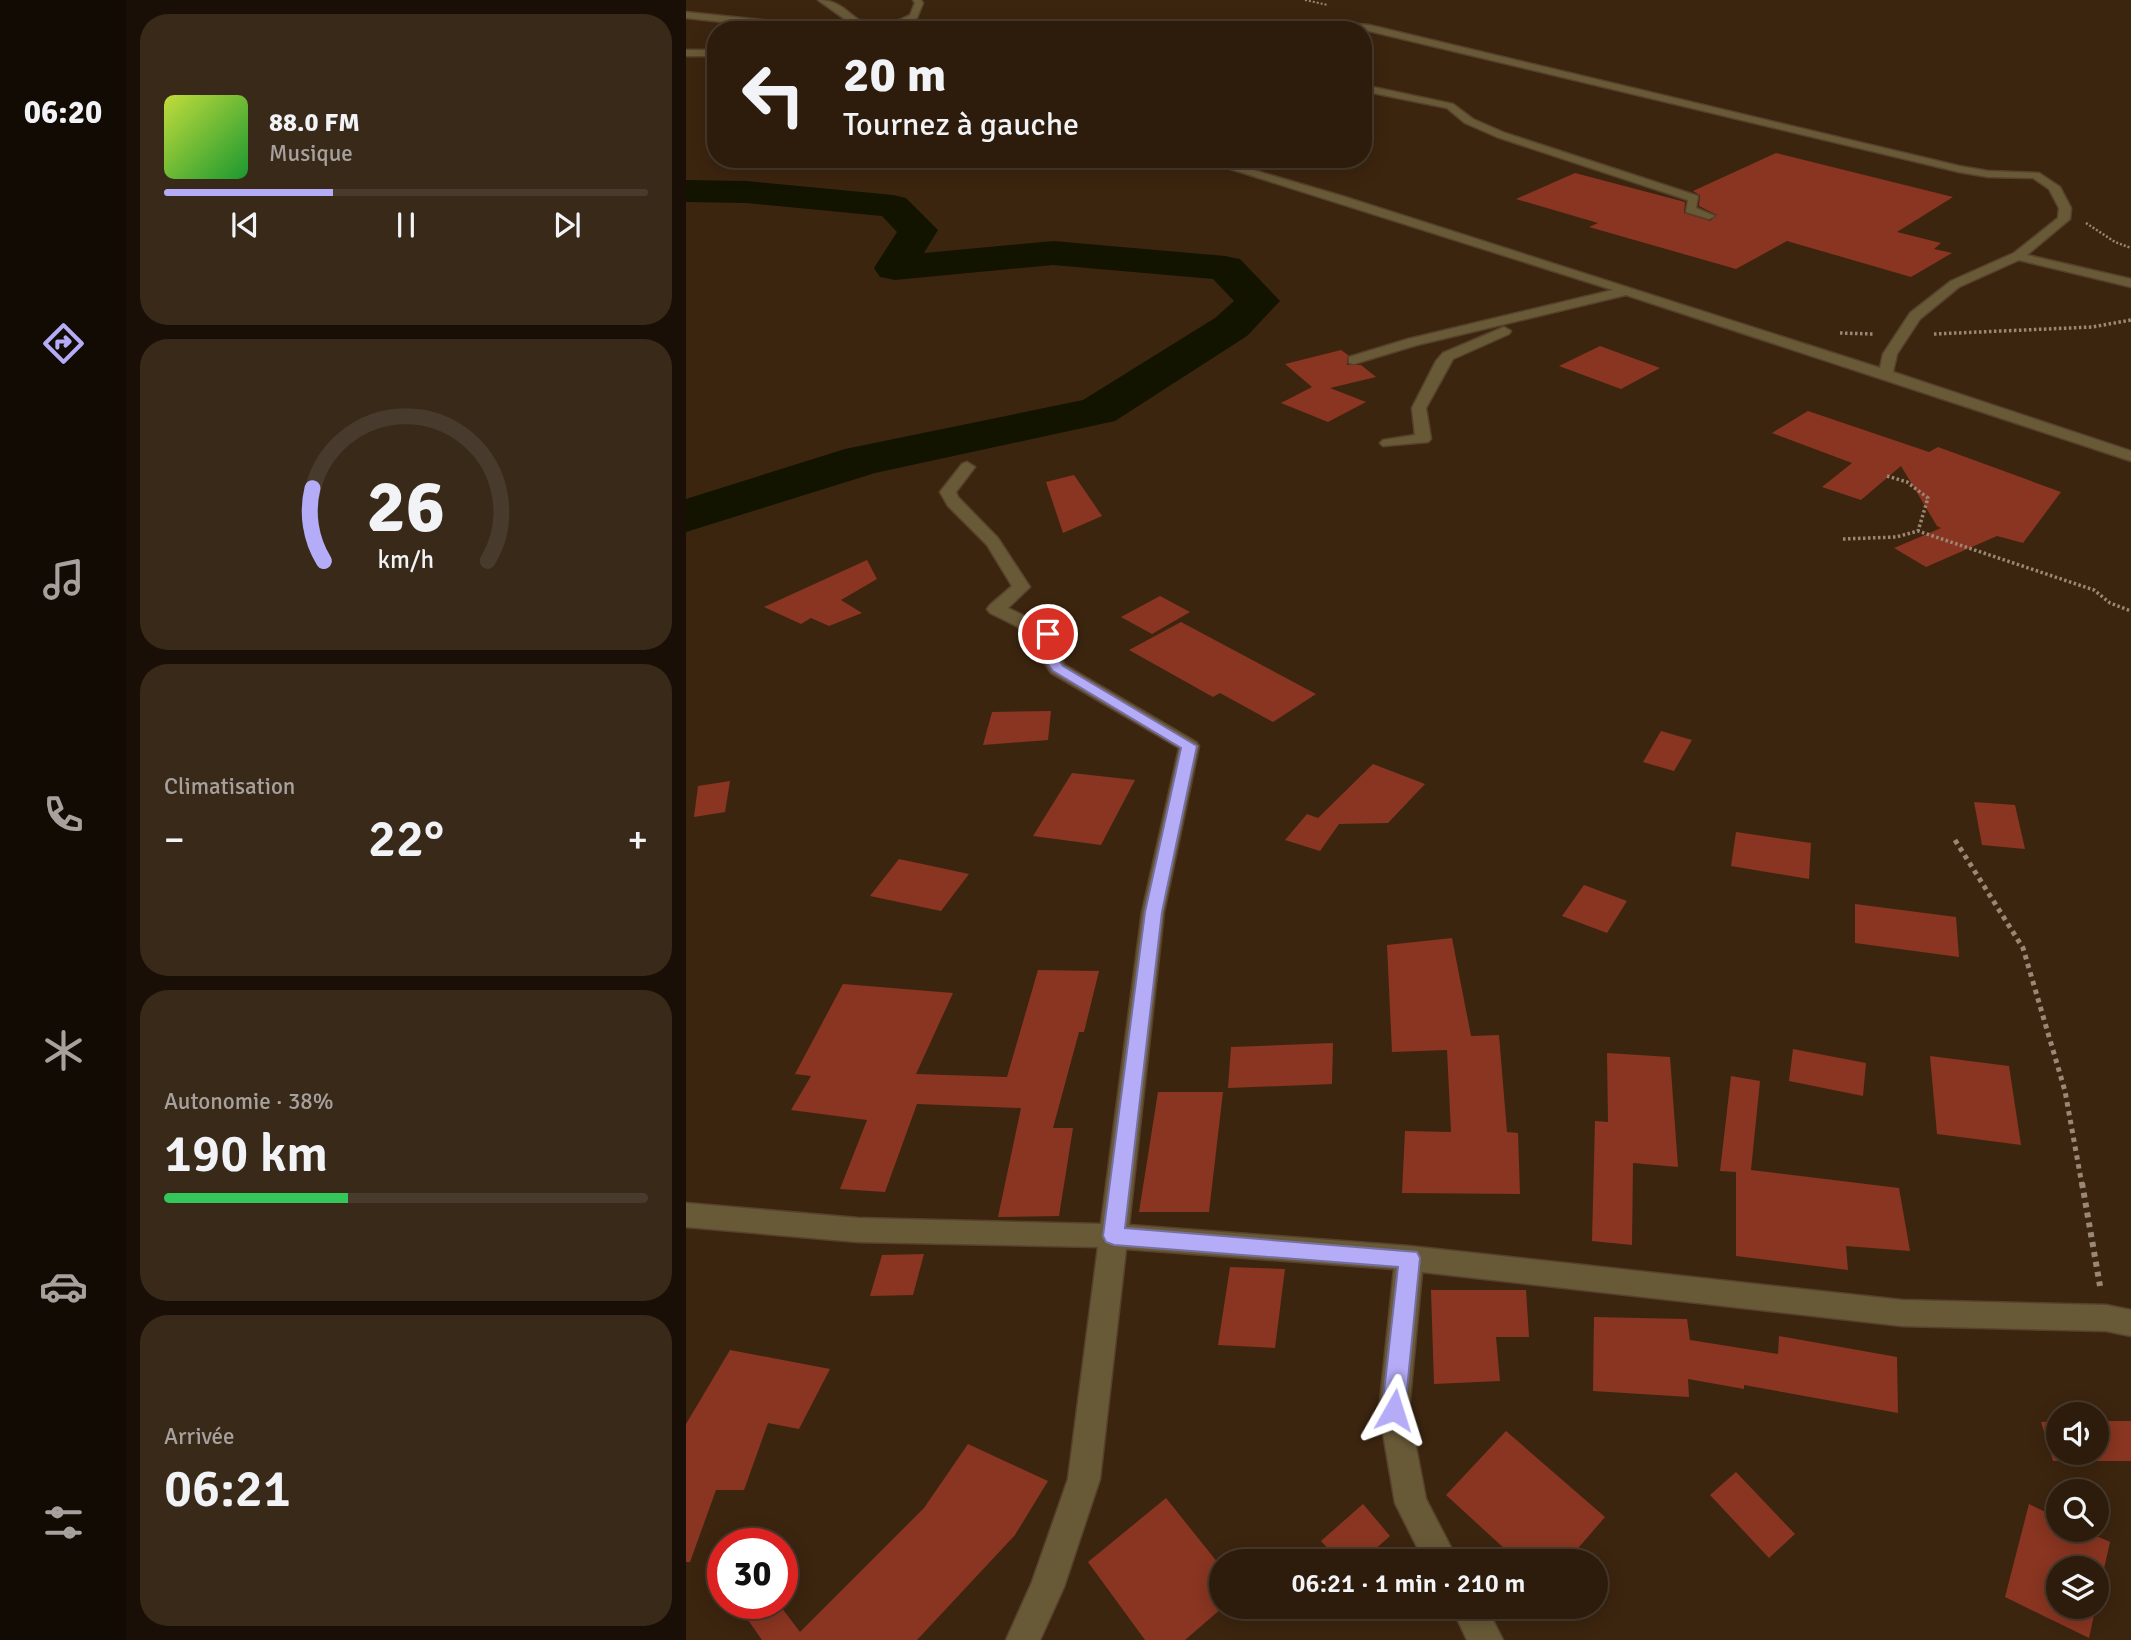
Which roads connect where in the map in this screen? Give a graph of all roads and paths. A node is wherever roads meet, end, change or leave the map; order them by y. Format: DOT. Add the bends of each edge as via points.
graph roads {
  1 [pos="822,0"];
  2 [pos="917,0"];
  3 [pos="686,15"];
  4 [pos="749,21"];
  5 [pos="854,21"];
  6 [pos="906,21"];
  7 [pos="1372,29"];
  8 [pos="686,53"];
  9 [pos="707,53"];
  10 [pos="1372,90"];
  11 [pos="1235,168"];
  12 [pos="2065,208"];
  13 [pos="1709,216"];
  14 [pos="2131,248"];
  15 [pos="2018,256"];
  16 [pos="2131,283"];
  17 [pos="1626,291"];
  18 [pos="1550,310"];
  19 [pos="1413,342"];
  20 [pos="1448,356"];
  21 [pos="1354,360"];
  22 [pos="1886,374"];
  23 [pos="1388,443"];
  24 [pos="2131,456"];
  25 [pos="967,467"];
  26 [pos="1887,476"];
  27 [pos="1918,531"];
  28 [pos="1843,539"];
  29 [pos="2131,611"];
  30 [pos="1955,840"];
  31 [pos="686,1215"];
  32 [pos="1114,1236"];
  33 [pos="1409,1258"];
  34 [pos="2118,1321"];
  35 [pos="1436,1549"];
  36 [pos="1474,1619"];
  37 [pos="1023,1640"];
  38 [pos="1486,1640"];
  1 -- 5 [label="street"];
  2 -- 6 [label="street" via="917,12"];
  3 -- 4 [label="street"];
  7 -- 12 [label="street" via="1959,169 2035,175 2054,187"];
  8 -- 9 [label="street"];
  10 -- 13 [label="street" via="1450,106 1469,121 1501,135 1694,198 1690,210"];
  11 -- 17 [label="street"];
  12 -- 14 [label="path"];
  12 -- 15 [label="street" via="2064,219"];
  15 -- 16 [label="street"];
  15 -- 22 [label="street" via="1955,284 1915,316 1890,354"];
  17 -- 18 [label="street"];
  17 -- 22 [label="street"];
  18 -- 19 [label="street"];
  18 -- 20 [label="street"];
  19 -- 20 [label="street"];
  19 -- 21 [label="street"];
  20 -- 23 [label="street" via="1419,408 1423,439"];
  22 -- 24 [label="street"];
  25 -- 32 [label="street" via="948,492 950,500 981,528 1021,587 996,609 1048,634 1048,655 1058,668 1189,746 1153,912"];
  26 -- 27 [label="path" via="1907,482 1928,498"];
  27 -- 28 [label="path" via="1896,537"];
  27 -- 29 [label="path" via="2094,590"];
  30 -- 34 [label="path" via="2023,948 2065,1091"];
  31 -- 32 [label="street" via="858,1230"];
  32 -- 33 [label="street"];
  32 -- 37 [label="street" via="1084,1479 1047,1587"];
  33 -- 34 [label="street" via="1902,1313"];
  33 -- 35 [label="street" via="1394,1410 1412,1503"];
  36 -- 38 [label="street"];
}
